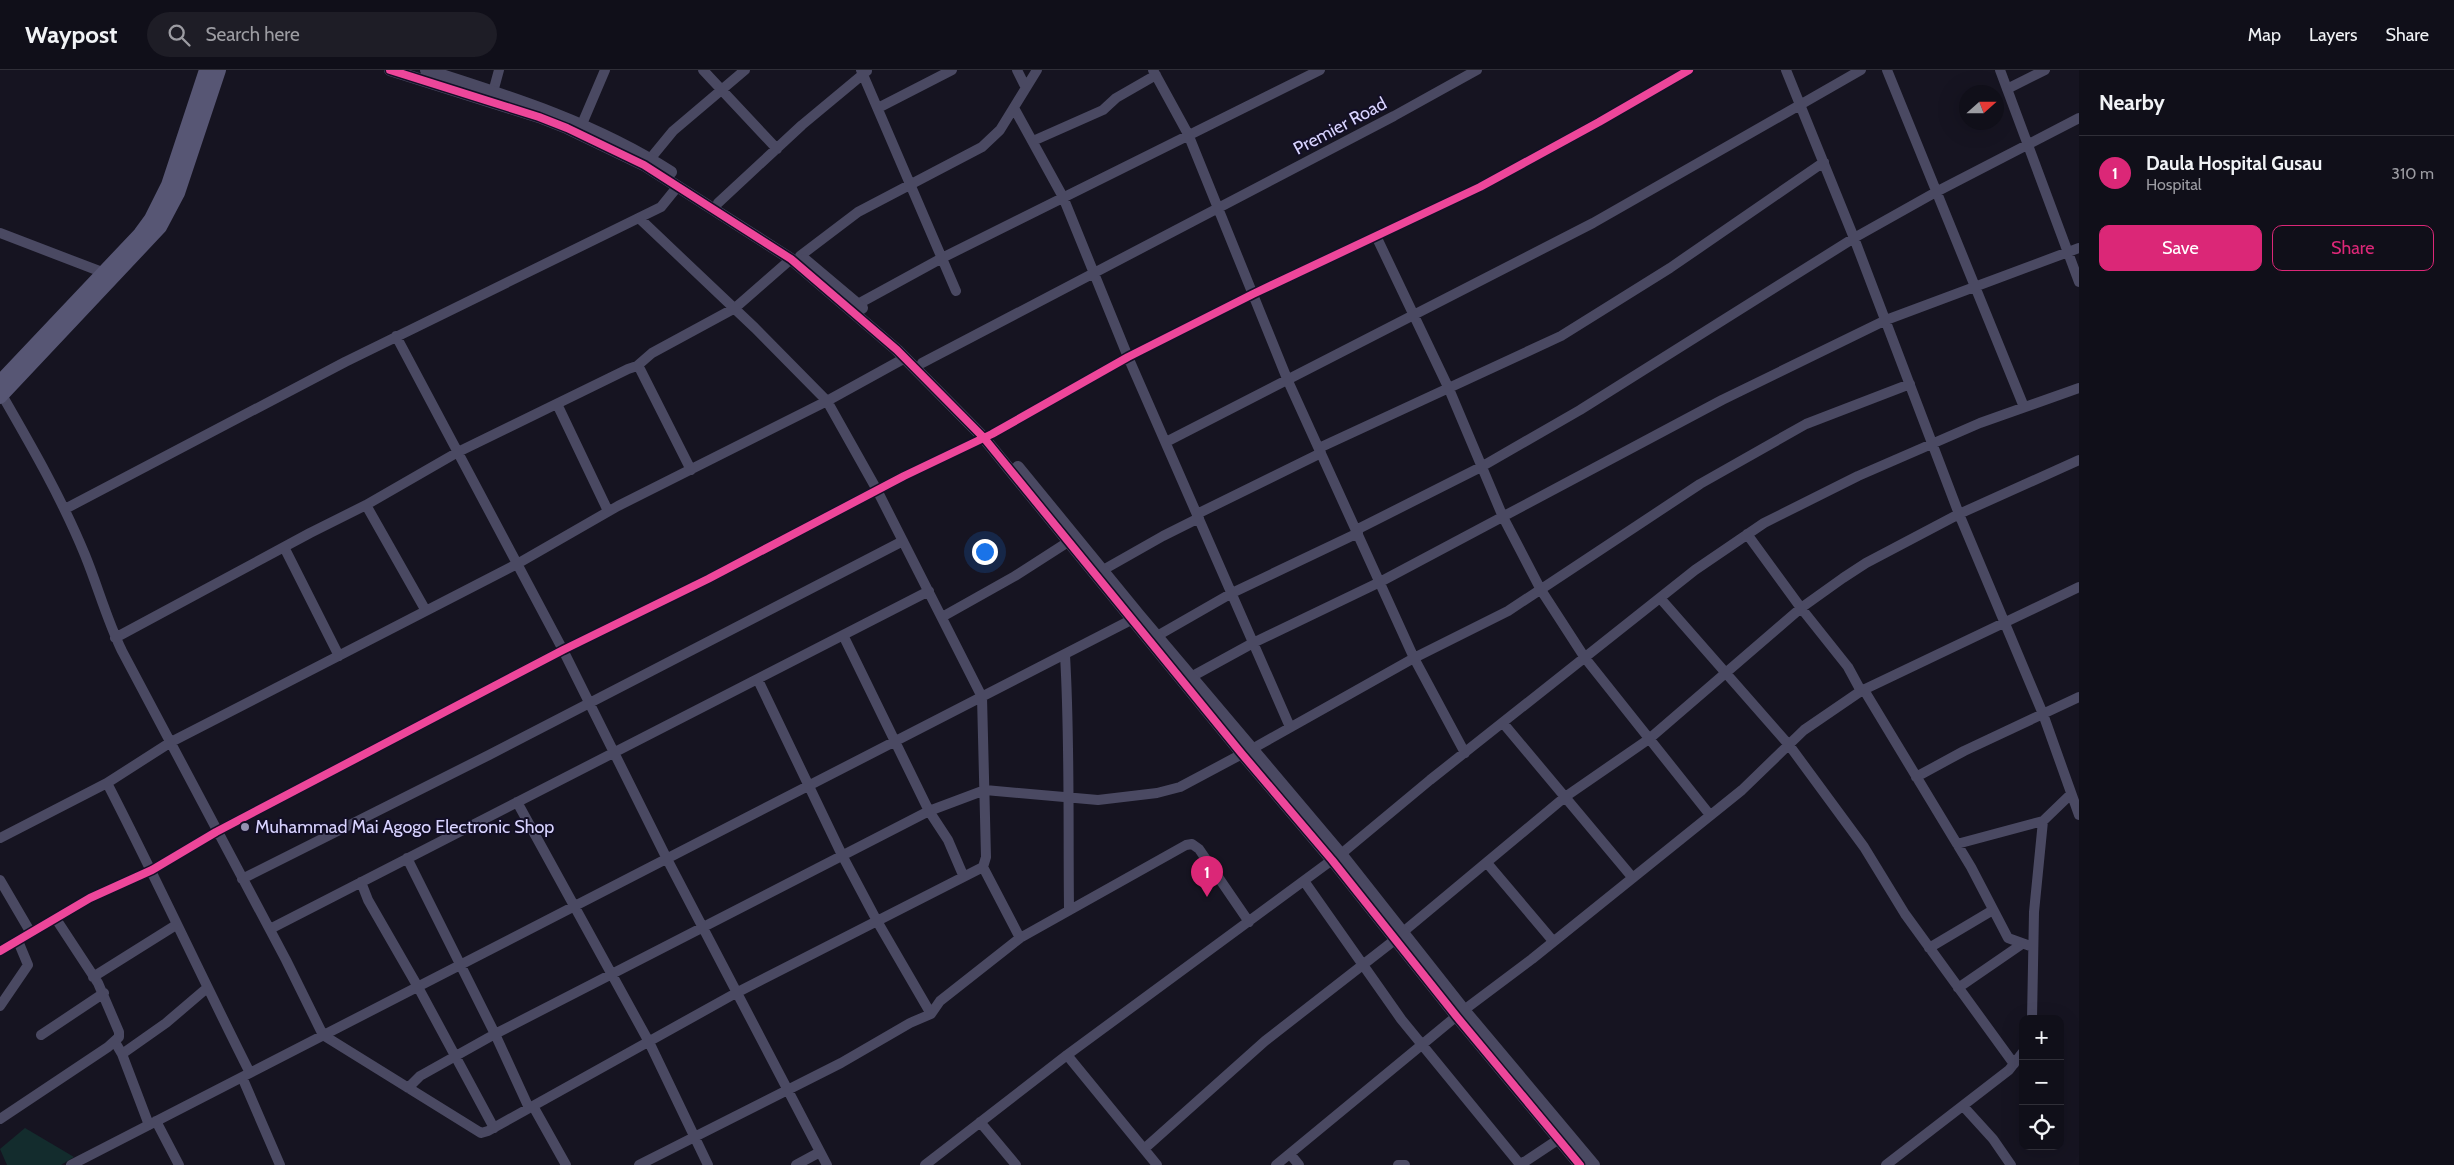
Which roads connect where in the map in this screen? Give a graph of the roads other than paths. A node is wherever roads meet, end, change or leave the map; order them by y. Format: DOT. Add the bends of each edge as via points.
graph roads {
  1 [pos="206,70"];
  2 [pos="219,70"];
  3 [pos="390,70"];
  4 [pos="426,70"];
  5 [pos="499,70"];
  6 [pos="605,70"];
  7 [pos="703,70"];
  8 [pos="745,70"];
  9 [pos="952,70"];
  10 [pos="1017,70"];
  11 [pos="1037,70"];
  12 [pos="1320,70"];
  13 [pos="1477,70"];
  14 [pos="1689,70"];
  15 [pos="1786,70"];
  16 [pos="1861,70"];
  17 [pos="1887,70"];
  18 [pos="2000,70"];
  19 [pos="2045,70"];
  20 [pos="864,71"];
  21 [pos="1155,73"];
  22 [pos="1308,73"];
  23 [pos="722,88"];
  24 [pos="1026,88"];
  25 [pos="2007,89"];
  26 [pos="494,92"];
  27 [pos="1800,105"];
  28 [pos="878,108"];
  29 [pos="1014,108"];
  30 [pos="2079,118"];
  31 [pos="582,124"];
  32 [pos="1188,134"];
  33 [pos="1033,141"];
  34 [pos="2028,144"];
  35 [pos="777,149"];
  36 [pos="650,159"];
  37 [pos="1824,162"];
  38 [pos="911,183"];
  39 [pos="678,186"];
  40 [pos="1936,192"];
  41 [pos="1063,197"];
  42 [pos="718,203"];
  43 [pos="1218,208"];
  44 [pos="639,218"];
  45 [pos="0,233"];
  46 [pos="1376,236"];
  47 [pos="1854,238"];
  48 [pos="2079,248"];
  49 [pos="2068,252"];
  50 [pos="796,258"];
  51 [pos="942,258"];
  52 [pos="102,272"];
  53 [pos="1094,273"];
  54 [pos="2079,282"];
  55 [pos="1975,288"];
  56 [pos="956,291"];
  57 [pos="1253,294"];
  58 [pos="858,304"];
  59 [pos="735,308"];
  60 [pos="1412,316"];
  61 [pos="1886,320"];
  62 [pos="396,336"];
  63 [pos="1128,357"];
  64 [pos="905,358"];
  65 [pos="922,363"];
  66 [pos="637,366"];
  67 [pos="1288,381"];
  68 [pos="1910,384"];
  69 [pos="2079,388"];
  70 [pos="1449,389"];
  71 [pos="1,391"];
  72 [pos="827,401"];
  73 [pos="558,404"];
  74 [pos="2024,408"];
  75 [pos="988,436"];
  76 [pos="1166,442"];
  77 [pos="1934,443"];
  78 [pos="1320,450"];
  79 [pos="458,452"];
  80 [pos="2079,460"];
  81 [pos="1481,467"];
  82 [pos="691,470"];
  83 [pos="878,490"];
  84 [pos="366,506"];
  85 [pos="64,508"];
  86 [pos="608,511"];
  87 [pos="1959,514"];
  88 [pos="1198,516"];
  89 [pos="1503,517"];
  90 [pos="1357,531"];
  91 [pos="1747,534"];
  92 [pos="903,541"];
  93 [pos="1068,542"];
  94 [pos="284,547"];
  95 [pos="517,564"];
  96 [pos="1103,570"];
  97 [pos="1380,582"];
  98 [pos="2076,588"];
  99 [pos="1542,590"];
  100 [pos="929,591"];
  101 [pos="1232,593"];
  102 [pos="1660,598"];
  103 [pos="1801,608"];
  104 [pos="426,611"];
  105 [pos="942,617"];
  106 [pos="1131,620"];
  107 [pos="2004,624"];
  108 [pos="843,636"];
  109 [pos="1157,636"];
  110 [pos="116,638"];
  111 [pos="1253,643"];
  112 [pos="563,650"];
  113 [pos="339,656"];
  114 [pos="1064,656"];
  115 [pos="1414,658"];
  116 [pos="1585,658"];
  117 [pos="1726,674"];
  118 [pos="1191,677"];
  119 [pos="758,680"];
  120 [pos="1862,690"];
  121 [pos="982,696"];
  122 [pos="2079,697"];
  123 [pos="589,702"];
  124 [pos="2043,714"];
  125 [pos="1503,723"];
  126 [pos="1290,727"];
  127 [pos="1650,739"];
  128 [pos="896,741"];
  129 [pos="170,742"];
  130 [pos="1789,744"];
  131 [pos="614,752"];
  132 [pos="1247,752"];
  133 [pos="1465,753"];
  134 [pos="1916,777"];
  135 [pos="107,783"];
  136 [pos="808,786"];
  137 [pos="985,790"];
  138 [pos="2071,794"];
  139 [pos="1067,796"];
  140 [pos="1565,797"];
  141 [pos="518,802"];
  142 [pos="929,811"];
  143 [pos="1710,814"];
  144 [pos="2079,814"];
  145 [pos="2043,821"];
  146 [pos="216,832"];
  147 [pos="0,838"];
  148 [pos="1957,844"];
  149 [pos="842,855"];
  150 [pos="1336,857"];
  151 [pos="408,858"];
  152 [pos="667,859"];
  153 [pos="1487,863"];
  154 [pos="983,867"];
  155 [pos="152,870"];
  156 [pos="964,875"];
  157 [pos="1632,877"];
  158 [pos="242,879"];
  159 [pos="0,880"];
  160 [pos="1304,881"];
  161 [pos="361,882"];
  162 [pos="574,907"];
  163 [pos="1070,909"];
  164 [pos="1993,910"];
  165 [pos="56,919"];
  166 [pos="876,921"];
  167 [pos="1249,922"];
  168 [pos="176,925"];
  169 [pos="702,928"];
  170 [pos="270,929"];
  171 [pos="31,933"];
  172 [pos="1400,936"];
  173 [pos="1020,938"];
  174 [pos="18,940"];
  175 [pos="1553,941"];
  176 [pos="2022,944"];
  177 [pos="2034,947"];
  178 [pos="1929,948"];
  179 [pos="0,951"];
  180 [pos="461,964"];
  181 [pos="1364,964"];
  182 [pos="612,973"];
  183 [pos="93,977"];
  184 [pos="418,986"];
  185 [pos="208,988"];
  186 [pos="1958,988"];
  187 [pos="736,993"];
  188 [pos="104,994"];
  189 [pos="0,1006"];
  190 [pos="1461,1013"];
  191 [pos="931,1014"];
  192 [pos="2032,1015"];
  193 [pos="495,1034"];
  194 [pos="41,1035"];
  195 [pos="323,1035"];
  196 [pos="115,1042"];
  197 [pos="649,1042"];
  198 [pos="1422,1045"];
  199 [pos="122,1054"];
  200 [pos="1067,1055"];
  201 [pos="455,1057"];
  202 [pos="2019,1057"];
  203 [pos="2014,1064"];
  204 [pos="246,1075"];
  205 [pos="408,1088"];
  206 [pos="788,1089"];
  207 [pos="1963,1106"];
  208 [pos="531,1107"];
  209 [pos="0,1119"];
  210 [pos="980,1122"];
  211 [pos="153,1123"];
  212 [pos="494,1128"];
  213 [pos="695,1138"];
  214 [pos="1559,1139"];
  215 [pos="1144,1149"];
  216 [pos="820,1152"];
  217 [pos="1290,1154"];
  218 [pos="71,1165"];
  219 [pos="179,1165"];
  220 [pos="280,1165"];
  221 [pos="566,1165"];
  222 [pos="639,1165"];
  223 [pos="708,1165"];
  224 [pos="796,1165"];
  225 [pos="827,1165"];
  226 [pos="925,1165"];
  227 [pos="1016,1165"];
  228 [pos="1157,1165"];
  229 [pos="1276,1165"];
  230 [pos="1299,1165"];
  231 [pos="1398,1165"];
  232 [pos="1405,1165"];
  233 [pos="1580,1165"];
  234 [pos="1594,1165"];
  235 [pos="1886,1165"];
  236 [pos="2011,1165"];
  1 -- 52 [label="main road" via="160,201 140,234"];
  2 -- 71 [label="main road" via="178,193 160,227"];
  3 -- 39 [label="street" via="567,128"];
  4 -- 26 [label="street"];
  5 -- 26 [label="street"];
  6 -- 31 [label="street"];
  7 -- 23 [label="street"];
  8 -- 23 [label="street"];
  9 -- 28 [label="street"];
  10 -- 24 [label="street"];
  11 -- 24 [label="street"];
  12 -- 22 [label="street"];
  13 -- 43 [label="street, Premier Road"];
  14 -- 46 [label="street" via="1480,186"];
  15 -- 27 [label="street"];
  16 -- 27 [label="street"];
  17 -- 40 [label="street"];
  18 -- 25 [label="street"];
  19 -- 25 [label="street"];
  20 -- 28 [label="street"];
  20 -- 35 [label="street"];
  21 -- 32 [label="street"];
  21 -- 33 [label="street" via="1103,110"];
  22 -- 32 [label="street"];
  23 -- 35 [label="street"];
  23 -- 36 [label="street" via="673,131"];
  24 -- 29 [label="street"];
  25 -- 34 [label="street"];
  26 -- 31 [label="street"];
  27 -- 37 [label="street"];
  27 -- 60 [label="street" via="1593,223"];
  28 -- 38 [label="street"];
  29 -- 33 [label="street"];
  29 -- 38 [label="street" via="1000,130 982,146"];
  30 -- 34 [label="street"];
  31 -- 36 [label="street"];
  32 -- 41 [label="street"];
  32 -- 43 [label="street"];
  33 -- 41 [label="street"];
  34 -- 40 [label="street"];
  34 -- 49 [label="street"];
  35 -- 42 [label="street"];
  36 -- 42 [label="street"];
  37 -- 47 [label="street"];
  37 -- 70 [label="street" via="1670,268 1561,336"];
  38 -- 50 [label="street" via="858,212"];
  38 -- 51 [label="street"];
  39 -- 44 [label="street" via="661,207"];
  39 -- 50 [label="street"];
  40 -- 47 [label="street"];
  40 -- 55 [label="street"];
  41 -- 51 [label="street"];
  41 -- 53 [label="street"];
  42 -- 50 [label="street"];
  43 -- 53 [label="street, Premier Road"];
  43 -- 57 [label="street"];
  44 -- 59 [label="street"];
  44 -- 62 [label="street"];
  45 -- 52 [label="street"];
  46 -- 57 [label="street"];
  46 -- 60 [label="street"];
  47 -- 61 [label="street"];
  47 -- 81 [label="street" via="1580,410"];
  48 -- 49 [label="street"];
  49 -- 54 [label="street"];
  49 -- 55 [label="street"];
  50 -- 58 [label="street"];
  50 -- 59 [label="street"];
  50 -- 64 [label="street"];
  51 -- 56 [label="street"];
  51 -- 58 [label="street"];
  52 -- 71 [label="main road"];
  53 -- 63 [label="street"];
  53 -- 65 [label="street, Premier Road"];
  55 -- 61 [label="street"];
  55 -- 74 [label="street"];
  57 -- 63 [label="street"];
  57 -- 67 [label="street"];
  58 -- 65 [label="street"];
  59 -- 66 [label="street" via="652,353"];
  59 -- 72 [label="street"];
  60 -- 67 [label="street"];
  60 -- 70 [label="street"];
  61 -- 68 [label="street"];
  61 -- 89 [label="street" via="1722,400"];
  62 -- 79 [label="street"];
  62 -- 85 [label="street"];
  63 -- 75 [label="street"];
  63 -- 76 [label="street"];
  64 -- 72 [label="street"];
  64 -- 75 [label="street"];
  65 -- 75 [label="street"];
  66 -- 73 [label="street"];
  66 -- 82 [label="street"];
  67 -- 76 [label="street"];
  67 -- 78 [label="street"];
  68 -- 77 [label="street"];
  68 -- 99 [label="street" via="1806,424 1700,484"];
  69 -- 74 [label="street"];
  70 -- 78 [label="street"];
  70 -- 81 [label="street"];
  71 -- 85 [label="street"];
  72 -- 82 [label="street"];
  72 -- 83 [label="street"];
  73 -- 79 [label="street"];
  73 -- 86 [label="street"];
  74 -- 77 [label="street"];
  75 -- 83 [label="street"];
  75 -- 93 [label="street"];
  75 -- 96 [label="street"];
  76 -- 88 [label="street"];
  77 -- 87 [label="street"];
  77 -- 91 [label="street" via="1858,476"];
  78 -- 88 [label="street"];
  78 -- 90 [label="street"];
  79 -- 84 [label="street"];
  79 -- 95 [label="street"];
  80 -- 87 [label="street"];
  81 -- 89 [label="street"];
  81 -- 90 [label="street"];
  82 -- 86 [label="street"];
  83 -- 92 [label="street"];
  83 -- 112 [label="street"];
  84 -- 94 [label="street"];
  84 -- 104 [label="street"];
  85 -- 110 [label="street"];
  86 -- 95 [label="street"];
  87 -- 103 [label="street" via="1866,563"];
  87 -- 107 [label="street"];
  88 -- 96 [label="street"];
  88 -- 101 [label="street"];
  89 -- 97 [label="street"];
  89 -- 99 [label="street"];
  90 -- 97 [label="street"];
  90 -- 101 [label="street"];
  91 -- 102 [label="street"];
  91 -- 103 [label="street"];
  92 -- 100 [label="street"];
  92 -- 123 [label="street"];
  93 -- 105 [label="street" via="1016,576"];
  93 -- 106 [label="street"];
  94 -- 110 [label="street"];
  94 -- 113 [label="street"];
  95 -- 104 [label="street"];
  95 -- 112 [label="street"];
  96 -- 109 [label="street"];
  97 -- 111 [label="street"];
  97 -- 115 [label="street"];
  98 -- 107 [label="street"];
  99 -- 115 [label="street" via="1508,611"];
  99 -- 116 [label="street"];
  100 -- 105 [label="street"];
  100 -- 108 [label="street"];
  101 -- 109 [label="street"];
  101 -- 111 [label="street"];
  102 -- 116 [label="street"];
  102 -- 117 [label="street"];
  103 -- 117 [label="street"];
  103 -- 120 [label="street"];
  104 -- 113 [label="street"];
  105 -- 121 [label="street"];
  106 -- 114 [label="street"];
  106 -- 132 [label="street"];
  107 -- 120 [label="street"];
  107 -- 124 [label="street"];
  108 -- 119 [label="street"];
  108 -- 128 [label="street"];
  109 -- 118 [label="street"];
  110 -- 129 [label="street"];
  111 -- 118 [label="street"];
  111 -- 126 [label="street"];
  112 -- 123 [label="street"];
  112 -- 146 [label="street"];
  113 -- 129 [label="street"];
  114 -- 121 [label="street"];
  114 -- 139 [label="street" via="1069,724"];
  115 -- 126 [label="street"];
  115 -- 133 [label="street"];
  116 -- 125 [label="street"];
  116 -- 127 [label="street"];
  117 -- 127 [label="street"];
  117 -- 130 [label="street"];
  118 -- 132 [label="street"];
  119 -- 131 [label="street"];
  119 -- 136 [label="street"];
  120 -- 130 [label="street" via="1828,712"];
  120 -- 134 [label="street"];
  121 -- 128 [label="street"];
  121 -- 137 [label="street"];
  122 -- 124 [label="street"];
  123 -- 131 [label="street"];
  123 -- 158 [label="street"];
  124 -- 134 [label="street"];
  124 -- 138 [label="street"];
  125 -- 133 [label="street"];
  125 -- 140 [label="street"];
  126 -- 132 [label="street"];
  127 -- 140 [label="street"];
  127 -- 143 [label="street"];
  128 -- 136 [label="street"];
  128 -- 142 [label="street"];
  129 -- 135 [label="street"];
  129 -- 146 [label="street"];
  130 -- 143 [label="street" via="1742,790"];
  130 -- 178 [label="street" via="1864,847"];
  131 -- 141 [label="street"];
  131 -- 152 [label="street"];
  132 -- 139 [label="street" via="1180,787 1157,793 1098,800"];
  132 -- 150 [label="street"];
  133 -- 150 [label="street"];
  134 -- 148 [label="street"];
  135 -- 147 [label="street"];
  135 -- 155 [label="street"];
  136 -- 149 [label="street"];
  136 -- 152 [label="street"];
  137 -- 139 [label="street"];
  137 -- 142 [label="street"];
  137 -- 154 [label="street" via="986,858"];
  138 -- 144 [label="street"];
  138 -- 145 [label="street"];
  139 -- 163 [label="street"];
  140 -- 153 [label="street"];
  140 -- 157 [label="street"];
  141 -- 151 [label="street"];
  141 -- 162 [label="street"];
  142 -- 149 [label="street"];
  142 -- 156 [label="street" via="948,840"];
  143 -- 157 [label="street"];
  145 -- 148 [label="street"];
  145 -- 177 [label="street"];
  146 -- 155 [label="street"];
  146 -- 158 [label="street"];
  148 -- 164 [label="street"];
  149 -- 166 [label="street"];
  149 -- 169 [label="street"];
  150 -- 160 [label="street"];
  150 -- 172 [label="street"];
  151 -- 161 [label="street"];
  151 -- 180 [label="street"];
  152 -- 162 [label="street"];
  152 -- 169 [label="street"];
  153 -- 172 [label="street"];
  153 -- 175 [label="street"];
  154 -- 156 [label="street"];
  154 -- 173 [label="street"];
  155 -- 165 [label="street" via="90,898"];
  155 -- 168 [label="street"];
  156 -- 166 [label="street"];
  157 -- 175 [label="street"];
  158 -- 170 [label="street"];
  159 -- 171 [label="street"];
  160 -- 167 [label="street"];
  160 -- 181 [label="street"];
  161 -- 170 [label="street"];
  161 -- 184 [label="street" via="368,900"];
  162 -- 180 [label="street"];
  162 -- 182 [label="street"];
  163 -- 167 [label="street" via="1192,844 1199,849"];
  163 -- 173 [label="street"];
  164 -- 176 [label="street" via="2008,938"];
  164 -- 178 [label="street"];
  165 -- 171 [label="street"];
  165 -- 183 [label="street"];
  166 -- 187 [label="street"];
  166 -- 191 [label="street"];
  167 -- 200 [label="street"];
  168 -- 183 [label="street"];
  168 -- 185 [label="street"];
  169 -- 182 [label="street"];
  169 -- 187 [label="street"];
  170 -- 195 [label="street"];
  171 -- 174 [label="street"];
  172 -- 181 [label="street"];
  172 -- 190 [label="street"];
  173 -- 191 [label="street" via="940,1001"];
  174 -- 179 [label="street"];
  174 -- 189 [label="street" via="28,965"];
  175 -- 190 [label="street"];
  176 -- 177 [label="street"];
  176 -- 186 [label="street"];
  177 -- 192 [label="street"];
  178 -- 186 [label="street"];
  180 -- 184 [label="street"];
  180 -- 193 [label="street"];
  181 -- 198 [label="street"];
  181 -- 215 [label="street" via="1264,1041"];
  182 -- 193 [label="street"];
  182 -- 197 [label="street"];
  183 -- 188 [label="street"];
  184 -- 195 [label="street"];
  184 -- 201 [label="street"];
  185 -- 199 [label="street"];
  185 -- 204 [label="street"];
  186 -- 203 [label="street"];
  187 -- 197 [label="street"];
  187 -- 206 [label="street"];
  188 -- 194 [label="street"];
  188 -- 196 [label="street" via="119,1032"];
  190 -- 198 [label="street"];
  190 -- 214 [label="street"];
  190 -- 234 [label="street"];
  191 -- 206 [label="street"];
  193 -- 201 [label="street"];
  193 -- 208 [label="street"];
  195 -- 204 [label="street"];
  195 -- 205 [label="street"];
  196 -- 199 [label="street"];
  196 -- 209 [label="street"];
  197 -- 208 [label="street"];
  197 -- 213 [label="street"];
  198 -- 214 [label="street" via="1518,1162 1523,1163"];
  198 -- 217 [label="street"];
  199 -- 211 [label="street"];
  200 -- 210 [label="street"];
  200 -- 215 [label="street"];
  201 -- 205 [label="street" via="420,1076"];
  201 -- 212 [label="street"];
  202 -- 203 [label="street"];
  203 -- 207 [label="street"];
  204 -- 211 [label="street"];
  204 -- 220 [label="street"];
  205 -- 212 [label="street" via="481,1133"];
  206 -- 213 [label="street"];
  206 -- 216 [label="street"];
  207 -- 235 [label="street"];
  207 -- 236 [label="street"];
  208 -- 212 [label="street"];
  208 -- 221 [label="street"];
  210 -- 226 [label="street"];
  210 -- 227 [label="street"];
  211 -- 218 [label="street"];
  211 -- 219 [label="street"];
  213 -- 222 [label="street"];
  213 -- 223 [label="street"];
  214 -- 233 [label="street"];
  215 -- 228 [label="street"];
  216 -- 224 [label="street"];
  216 -- 225 [label="street"];
  217 -- 229 [label="street"];
  217 -- 230 [label="street"];
  231 -- 232 [label="street"];
}
